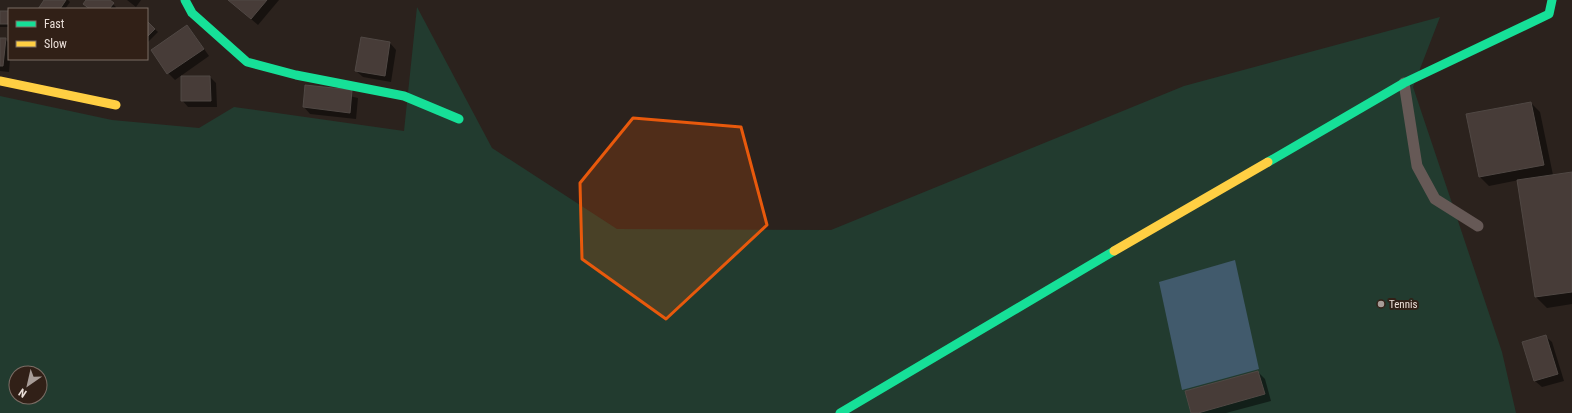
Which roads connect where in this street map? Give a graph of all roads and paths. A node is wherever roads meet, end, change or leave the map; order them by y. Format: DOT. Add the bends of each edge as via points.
graph roads {
  1 [pos="185,0"];
  2 [pos="1552,0"];
  3 [pos="0,81"];
  4 [pos="1404,83"];
  5 [pos="116,105"];
  6 [pos="459,119"];
  7 [pos="1478,226"];
  8 [pos="840,413"];
  1 -- 6 [label="street" via="192,13 247,62 404,96"];
  2 -- 4 [label="street" via="1549,14"];
  3 -- 5 [label="street"];
  4 -- 7 [label="lane" via="1417,166 1435,199"];
  4 -- 8 [label="street" via="1036,296"];
}
